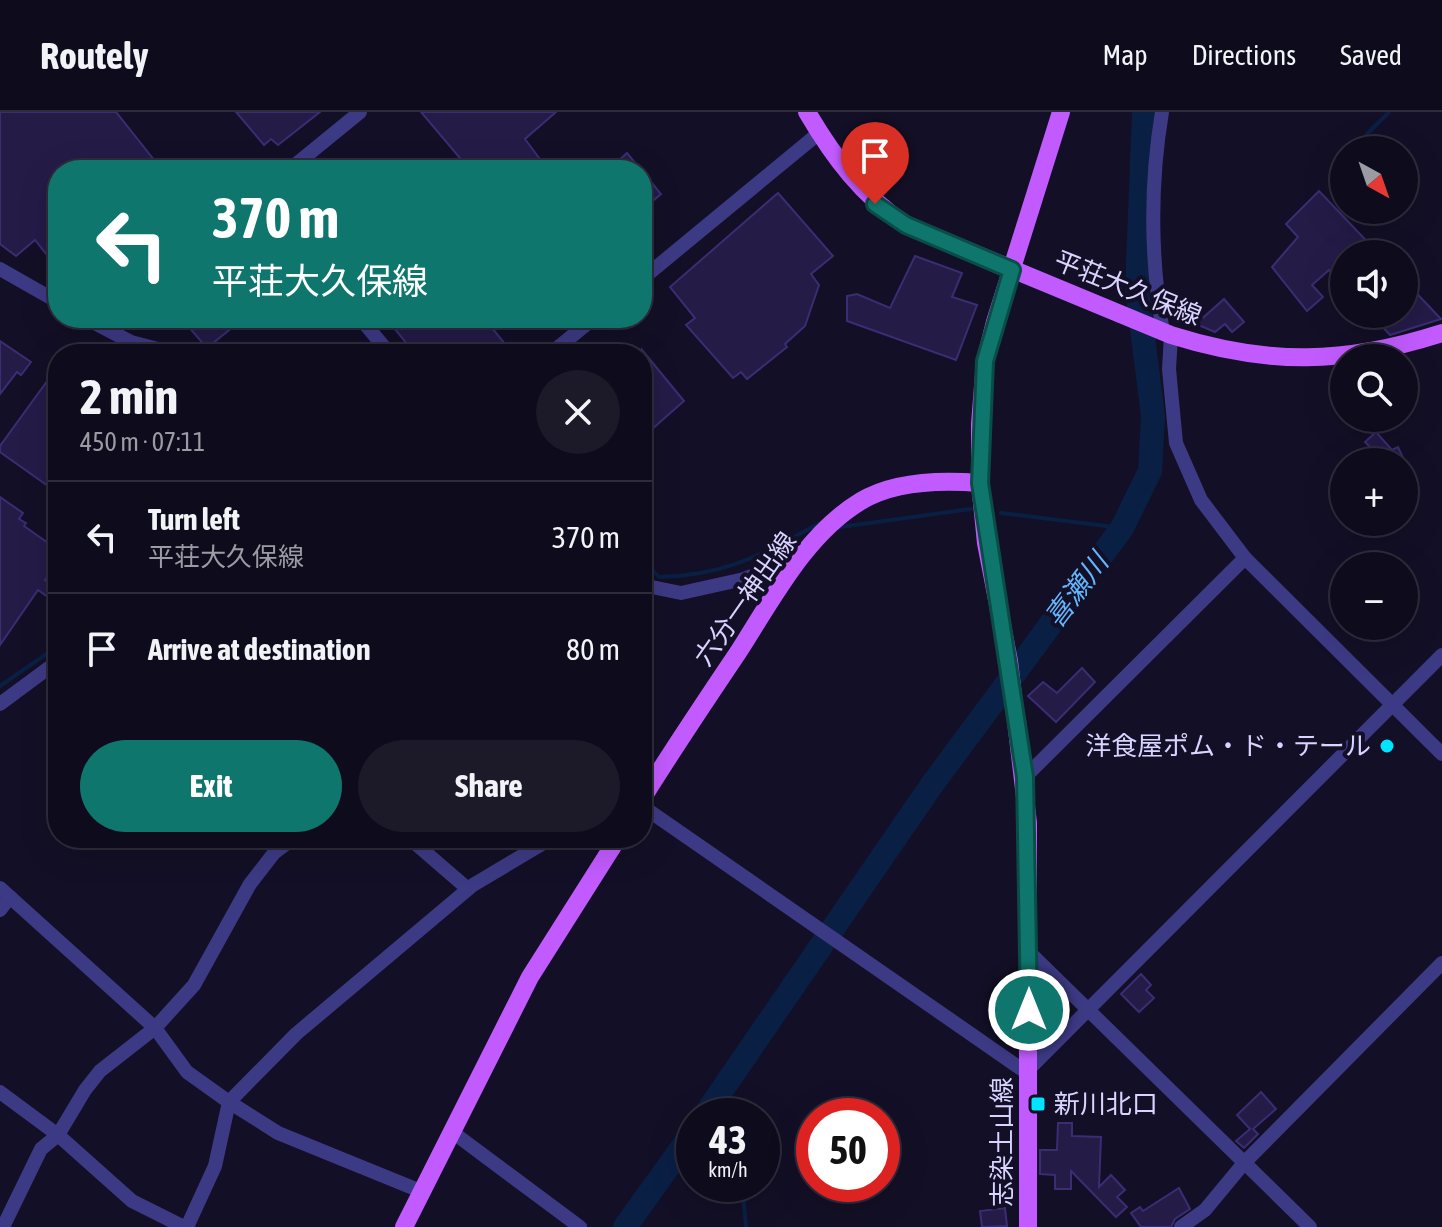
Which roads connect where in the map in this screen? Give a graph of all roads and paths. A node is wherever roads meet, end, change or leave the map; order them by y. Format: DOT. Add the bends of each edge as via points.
graph roads {
  1 [pos="360,112"];
  2 [pos="807,112"];
  3 [pos="1061,112"];
  4 [pos="1162,112"];
  5 [pos="819,133"];
  6 [pos="301,160"];
  7 [pos="0,269"];
  8 [pos="1012,270"];
  9 [pos="652,271"];
  10 [pos="48,296"];
  11 [pos="368,328"];
  12 [pos="582,328"];
  13 [pos="102,329"];
  14 [pos="1165,333"];
  15 [pos="1442,333"];
  16 [pos="139,344"];
  17 [pos="382,344"];
  18 [pos="562,344"];
  19 [pos="980,483"];
  20 [pos="801,556"];
  21 [pos="1245,558"];
  22 [pos="652,587"];
  23 [pos="1442,655"];
  24 [pos="48,668"];
  25 [pos="0,704"];
  26 [pos="1393,705"];
  27 [pos="1442,754"];
  28 [pos="1025,777"];
  29 [pos="652,781"];
  30 [pos="652,813"];
  31 [pos="281,848"];
  32 [pos="421,848"];
  33 [pos="536,848"];
  34 [pos="612,848"];
  35 [pos="468,889"];
  36 [pos="5,893"];
  37 [pos="0,910"];
  38 [pos="1028,951"];
  39 [pos="1442,963"];
  40 [pos="1088,1012"];
  41 [pos="155,1028"];
  42 [pos="1029,1072"];
  43 [pos="0,1092"];
  44 [pos="229,1102"];
  45 [pos="451,1131"];
  46 [pos="58,1135"];
  47 [pos="1244,1163"];
  48 [pos="423,1192"];
  49 [pos="3,1227"];
  50 [pos="186,1227"];
  51 [pos="404,1227"];
  52 [pos="580,1227"];
  53 [pos="1028,1227"];
  54 [pos="1181,1227"];
  55 [pos="1310,1227"];
  1 -- 6 [label="street"];
  2 -- 5 [label="main road, 平荘大久保線"];
  3 -- 8 [label="main road, 志染土山線"];
  4 -- 14 [label="street" via="1154,236 1156,292"];
  5 -- 8 [label="main road, 平荘大久保線" via="875,204 906,225"];
  5 -- 9 [label="street"];
  7 -- 10 [label="street"];
  8 -- 14 [label="main road, 平荘大久保線"];
  8 -- 19 [label="main road, 志染土山線" via="985,361"];
  11 -- 17 [label="street"];
  12 -- 18 [label="street"];
  13 -- 16 [label="street"];
  14 -- 15 [label="main road, 平荘大久保線" via="1271,358 1326,359 1386,351"];
  14 -- 21 [label="street" via="1176,443 1201,500"];
  19 -- 20 [label="main road, 六分一神出線" via="881,491 849,510"];
  19 -- 28 [label="main road, 志染土山線"];
  20 -- 22 [label="street" via="744,579 681,593"];
  20 -- 29 [label="main road, 六分一神出線"];
  21 -- 26 [label="street"];
  21 -- 28 [label="street"];
  23 -- 26 [label="street"];
  24 -- 25 [label="street"];
  26 -- 27 [label="street"];
  26 -- 40 [label="street"];
  28 -- 38 [label="main road, 志染土山線"];
  30 -- 42 [label="street"];
  31 -- 41 [label="street" via="250,884 194,985"];
  32 -- 35 [label="street"];
  33 -- 35 [label="street"];
  34 -- 45 [label="main road" via="530,977"];
  35 -- 44 [label="street" via="296,1034"];
  36 -- 37 [label="street"];
  36 -- 41 [label="street"];
  38 -- 40 [label="street"];
  38 -- 42 [label="main road, 志染土山線"];
  39 -- 47 [label="street"];
  40 -- 42 [label="street"];
  40 -- 47 [label="street"];
  41 -- 44 [label="street" via="187,1072"];
  41 -- 46 [label="street" via="100,1071"];
  42 -- 53 [label="main road, 志染土山線"];
  43 -- 46 [label="street"];
  44 -- 48 [label="street" via="278,1133"];
  44 -- 50 [label="street" via="215,1166"];
  45 -- 48 [label="main road"];
  45 -- 52 [label="street"];
  46 -- 49 [label="street" via="41,1149"];
  46 -- 50 [label="street" via="132,1201"];
  47 -- 54 [label="street" via="1205,1210"];
  47 -- 55 [label="street"];
  48 -- 51 [label="main road"];
}
